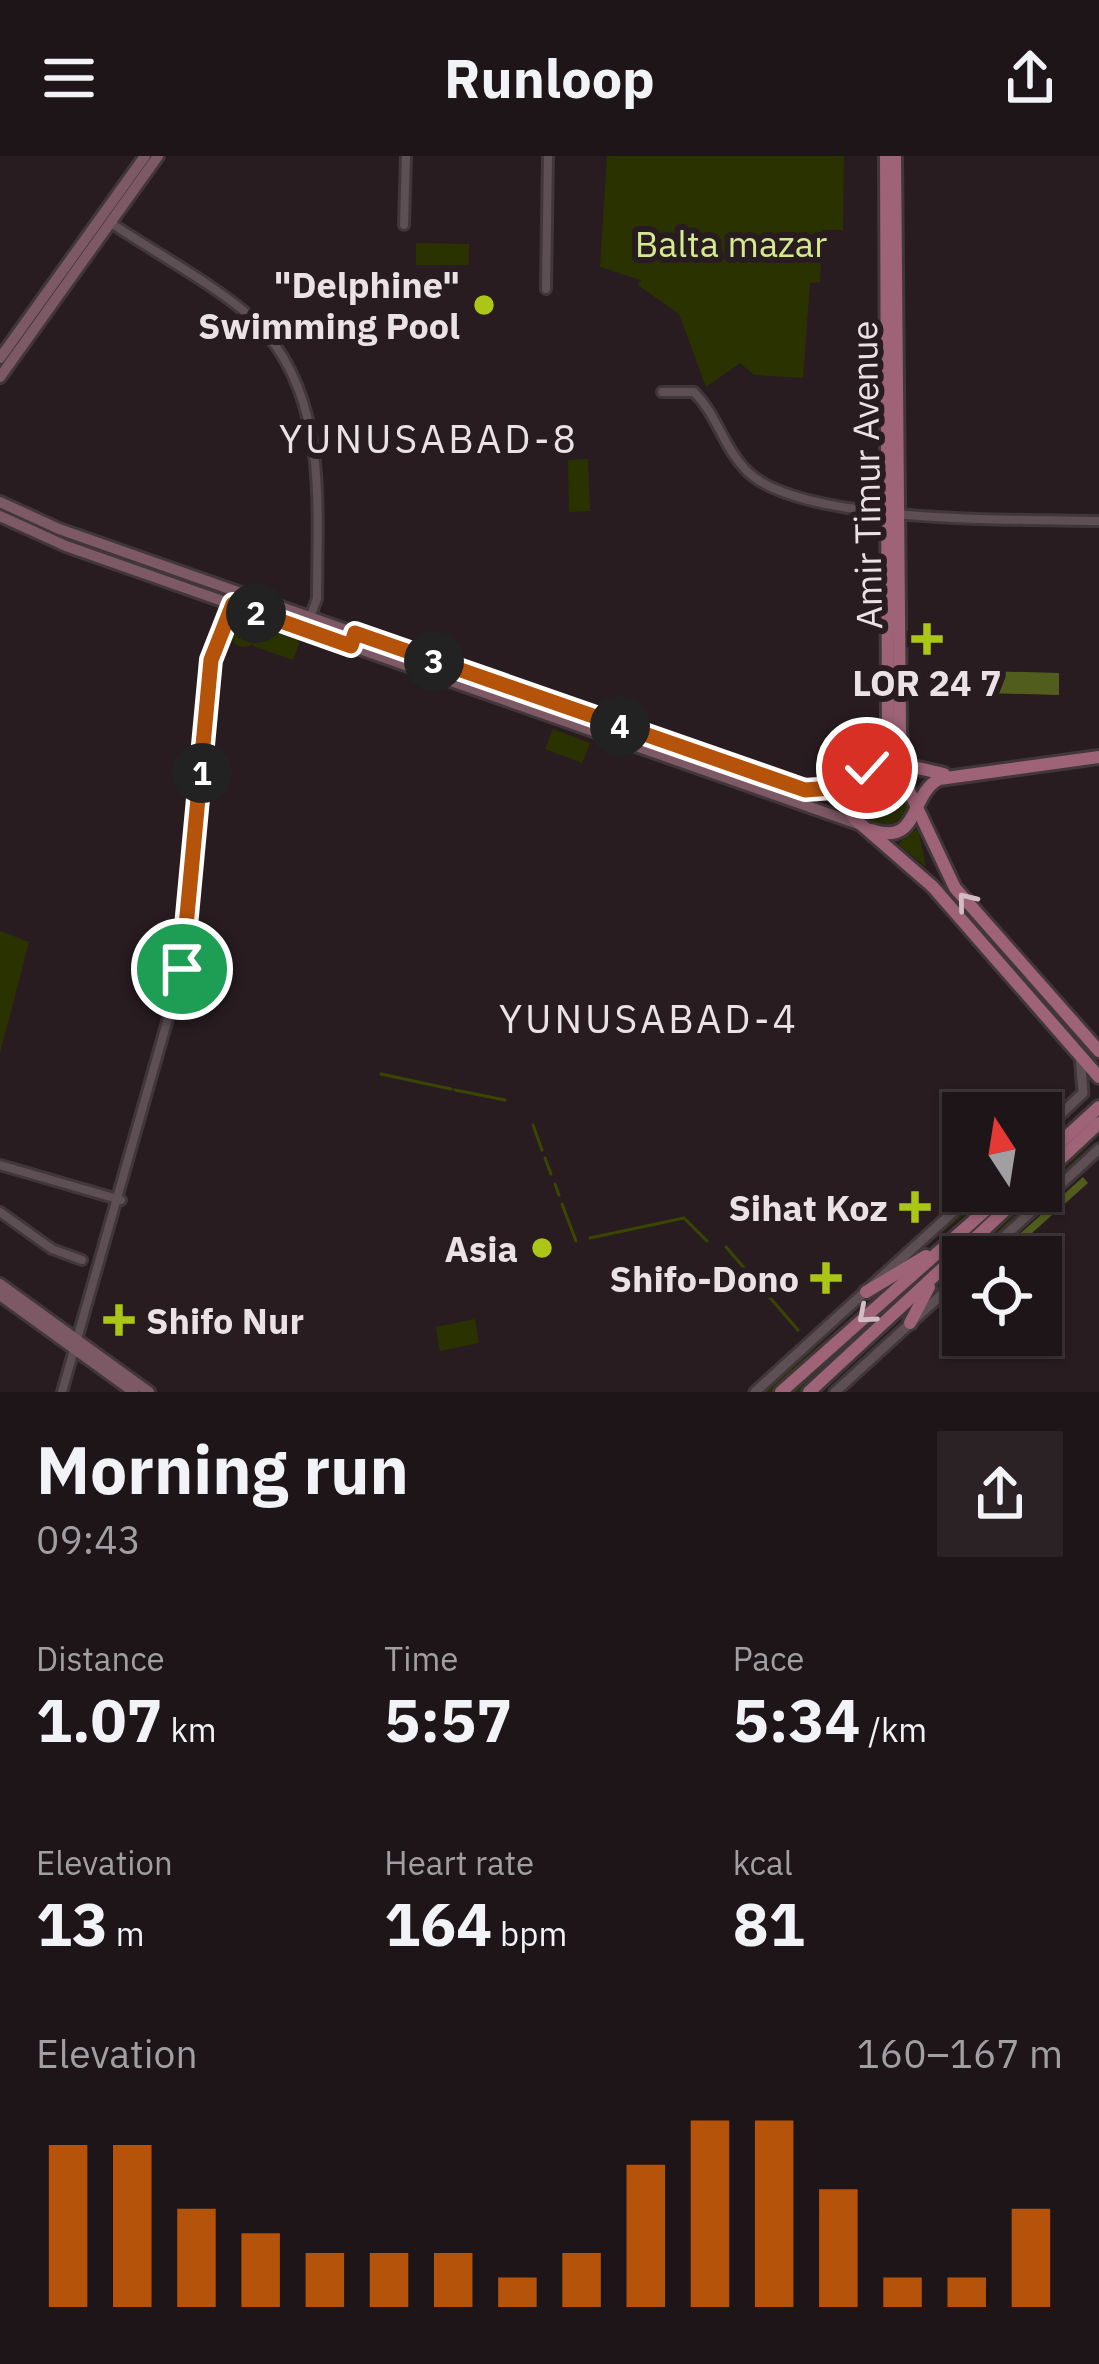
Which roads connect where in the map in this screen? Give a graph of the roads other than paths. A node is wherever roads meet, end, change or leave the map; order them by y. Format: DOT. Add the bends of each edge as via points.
graph roads {
  1 [pos="145,156"];
  2 [pos="158,156"];
  3 [pos="406,156"];
  4 [pos="548,156"];
  5 [pos="891,156"];
  6 [pos="110,223"];
  7 [pos="404,225"];
  8 [pos="547,289"];
  9 [pos="54,292"];
  10 [pos="0,358"];
  11 [pos="0,377"];
  12 [pos="662,392"];
  13 [pos="0,502"];
  14 [pos="891,510"];
  15 [pos="0,516"];
  16 [pos="1099,521"];
  17 [pos="52,534"];
  18 [pos="233,604"];
  19 [pos="310,617"];
  20 [pos="353,639"];
  21 [pos="1099,757"];
  22 [pos="877,763"];
  23 [pos="903,766"];
  24 [pos="740,769"];
  25 [pos="860,773"];
  26 [pos="958,774"];
  27 [pos="736,782"];
  28 [pos="907,784"];
  29 [pos="919,811"];
  30 [pos="865,826"];
  31 [pos="1047,992"];
  32 [pos="1033,1003"];
  33 [pos="1099,1051"];
  34 [pos="1080,1055"];
  35 [pos="1099,1077"];
  36 [pos="1099,1107"];
  37 [pos="1068,1109"];
  38 [pos="1062,1114"];
  39 [pos="1099,1123"];
  40 [pos="1062,1141"];
  41 [pos="1099,1150"];
  42 [pos="1062,1157"];
  43 [pos="0,1165"];
  44 [pos="121,1200"];
  45 [pos="0,1211"];
  46 [pos="953,1212"];
  47 [pos="990,1212"];
  48 [pos="996,1212"];
  49 [pos="984,1220"];
  50 [pos="959,1236"];
  51 [pos="1005,1236"];
  52 [pos="942,1247"];
  53 [pos="942,1250"];
  54 [pos="82,1260"];
  55 [pos="934,1279"];
  56 [pos="0,1284"];
  57 [pos="866,1292"];
  58 [pos="942,1294"];
  59 [pos="0,1295"];
  60 [pos="910,1323"];
  61 [pos="75,1344"];
  62 [pos="62,1392"];
  63 [pos="134,1392"];
  64 [pos="149,1392"];
  65 [pos="755,1392"];
  66 [pos="781,1392"];
  67 [pos="809,1392"];
  68 [pos="835,1392"];
  1 -- 9 [label="main road"];
  2 -- 6 [label="main road"];
  3 -- 7 [label="street"];
  4 -- 8 [label="street"];
  5 -- 14 [label="main road, Amir Timur Avenue"];
  6 -- 9 [label="main road"];
  6 -- 19 [label="street" via="251,318 292,370 315,449"];
  9 -- 10 [label="main road"];
  9 -- 11 [label="main road"];
  12 -- 14 [label="street" via="694,392 716,414 745,471 781,494 820,507"];
  13 -- 17 [label="main road"];
  14 -- 16 [label="street"];
  14 -- 23 [label="main road, Amir Timur Avenue"];
  14 -- 25 [label="main road, Amir Timur Avenue" via="887,734"];
  15 -- 17 [label="main road"];
  17 -- 18 [label="main road"];
  17 -- 19 [label="main road"];
  18 -- 20 [label="main road"];
  18 -- 44 [label="street" via="211,660 182,969"];
  19 -- 20 [label="main road"];
  20 -- 24 [label="main road"];
  20 -- 27 [label="main road"];
  21 -- 26 [label="main road"];
  22 -- 23 [label="main road"];
  22 -- 25 [label="main road"];
  22 -- 28 [label="main road"];
  23 -- 26 [label="main road"];
  23 -- 28 [label="main road"];
  24 -- 25 [label="main road" via="814,791"];
  24 -- 27 [label="main road"];
  25 -- 30 [label="main road" via="847,802"];
  26 -- 29 [label="main road" via="929,785"];
  27 -- 30 [label="main road"];
  28 -- 29 [label="main road"];
  29 -- 30 [label="main road" via="899,832"];
  31 -- 29 [label="main road, one-way" via="955,887"];
  30 -- 32 [label="main road" via="933,887"];
  31 -- 32 [label="main road" via="1036,992"];
  31 -- 33 [label="main road"];
  32 -- 34 [label="main road"];
  34 -- 35 [label="main road"];
  34 -- 37 [label="street" via="1084,1089"];
  36 -- 37 [label="street"];
  36 -- 40 [label="main road"];
  37 -- 38 [label="street"];
  39 -- 42 [label="main road"];
  41 -- 51 [label="street"];
  43 -- 44 [label="street"];
  44 -- 61 [label="street"];
  45 -- 54 [label="street"];
  46 -- 57 [label="street"];
  47 -- 49 [label="main road"];
  48 -- 49 [label="main road"];
  49 -- 50 [label="main road"];
  49 -- 55 [label="main road"];
  52 -- 57 [label="main road"];
  53 -- 66 [label="main road, one-way"];
  55 -- 60 [label="main road"];
  55 -- 67 [label="main road"];
  56 -- 61 [label="main road"];
  57 -- 65 [label="street"];
  58 -- 60 [label="street"];
  59 -- 61 [label="main road"];
  60 -- 68 [label="street"];
  61 -- 62 [label="street"];
  61 -- 63 [label="main road"];
  61 -- 64 [label="main road"];
}
